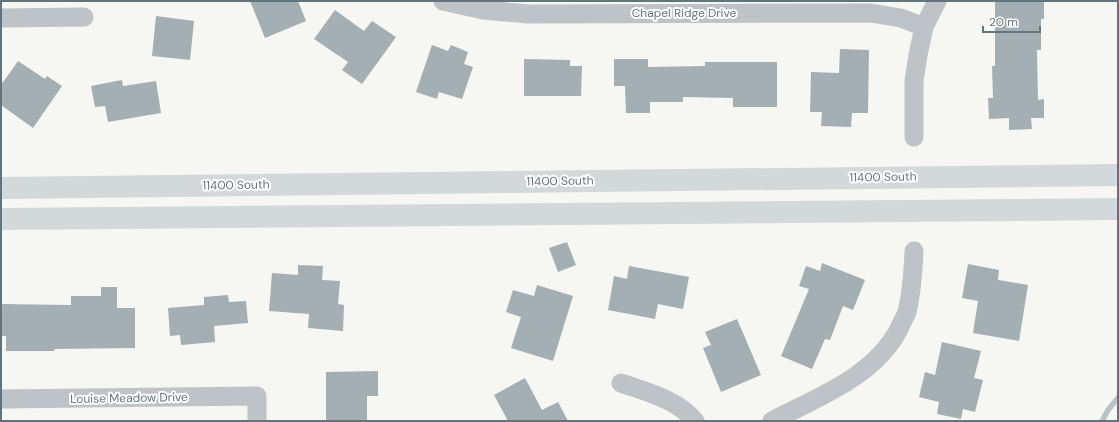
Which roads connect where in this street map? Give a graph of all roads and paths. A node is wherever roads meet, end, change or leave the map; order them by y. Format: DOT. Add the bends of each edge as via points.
graph roads {
  1 [pos="442,1"];
  2 [pos="937,1"];
  3 [pos="599,7"];
  4 [pos="84,17"];
  5 [pos="1,18"];
  6 [pos="924,27"];
  7 [pos="914,136"];
  8 [pos="1118,175"];
  9 [pos="1,188"];
  10 [pos="1118,209"];
  11 [pos="1,219"];
  12 [pos="914,251"];
  13 [pos="621,383"];
  14 [pos="1,399"];
  15 [pos="257,421"];
  16 [pos="695,421"];
  17 [pos="772,421"];
  1 -- 3 [label="street, Chapel Ridge Drive" via="483,10 528,14"];
  2 -- 6 [label="street"];
  3 -- 6 [label="street, Chapel Ridge Drive" via="872,13 901,18"];
  4 -- 5 [label="street"];
  6 -- 7 [label="street" via="914,81"];
  8 -- 9 [label="main road, 11400 South"];
  10 -- 11 [label="main road"];
  12 -- 17 [label="street" via="912,284 906,313 893,340 874,362 851,380"];
  13 -- 16 [label="street" via="678,406"];
  14 -- 15 [label="street, Louise Meadow Drive" via="257,396"];
}
